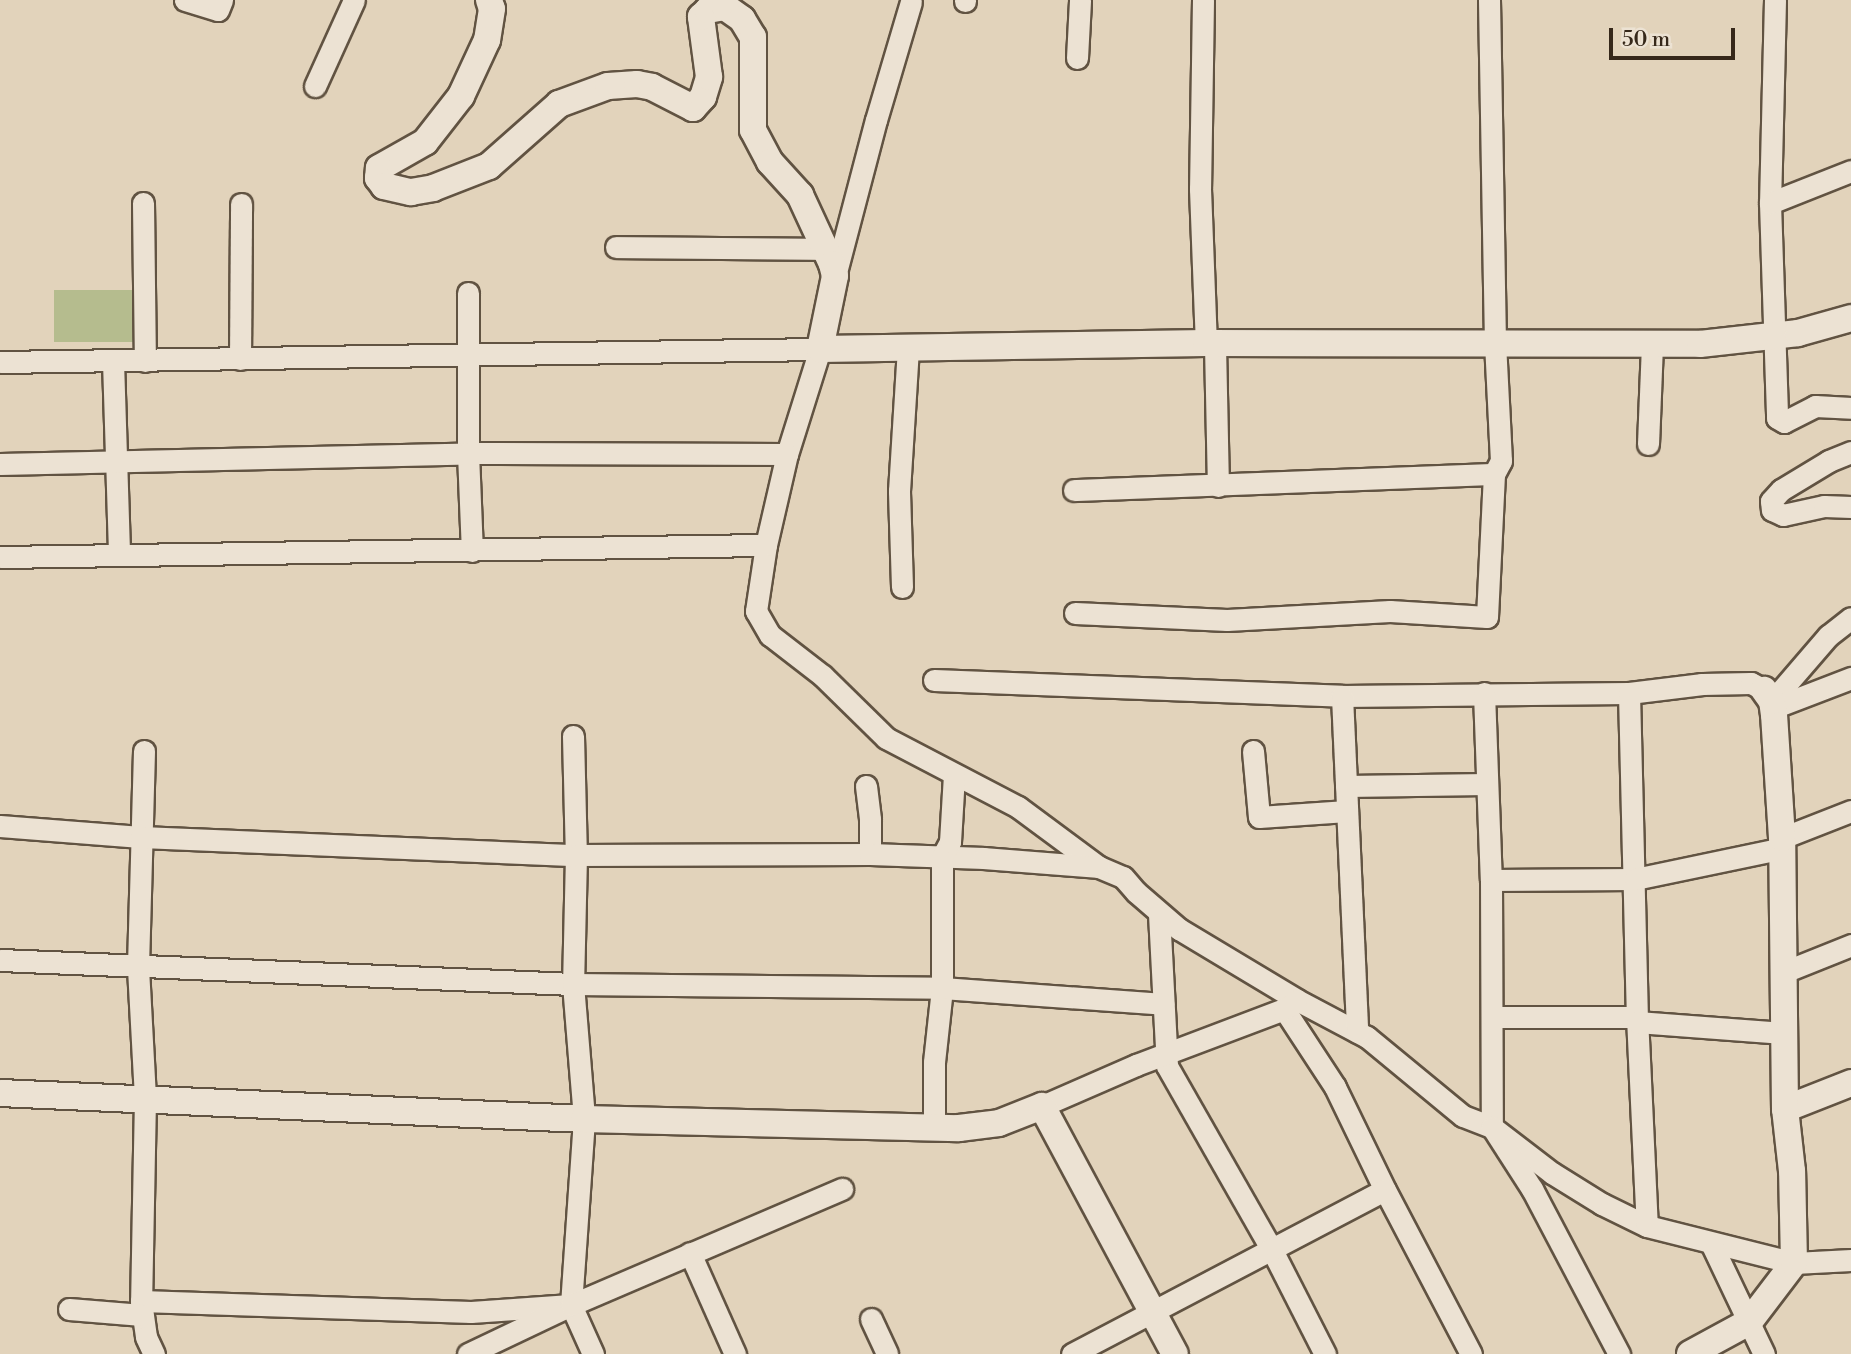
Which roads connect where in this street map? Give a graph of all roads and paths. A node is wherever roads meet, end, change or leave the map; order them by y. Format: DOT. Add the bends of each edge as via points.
graph roads {
  1 [pos="185,0"];
  2 [pos="222,0"];
  3 [pos="354,0"];
  4 [pos="489,0"];
  5 [pos="1080,0"];
  6 [pos="1203,0"];
  7 [pos="1489,0"];
  8 [pos="1775,0"];
  9 [pos="911,2"];
  10 [pos="701,7"];
  11 [pos="1077,58"];
  12 [pos="315,86"];
  13 [pos="1851,171"];
  14 [pos="143,203"];
  15 [pos="1769,203"];
  16 [pos="241,204"];
  17 [pos="616,247"];
  18 [pos="826,249"];
  19 [pos="835,276"];
  20 [pos="468,293"];
  21 [pos="1851,318"];
  22 [pos="1774,335"];
  23 [pos="1211,344"];
  24 [pos="1495,344"];
  25 [pos="1652,344"];
  26 [pos="908,348"];
  27 [pos="820,349"];
  28 [pos="469,354"];
  29 [pos="240,359"];
  30 [pos="113,361"];
  31 [pos="145,361"];
  32 [pos="0,362"];
  33 [pos="1851,408"];
  34 [pos="1648,444"];
  35 [pos="1851,452"];
  36 [pos="468,453"];
  37 [pos="787,454"];
  38 [pos="116,460"];
  39 [pos="0,464"];
  40 [pos="1494,474"];
  41 [pos="1218,486"];
  42 [pos="1074,490"];
  43 [pos="1851,507"];
  44 [pos="766,545"];
  45 [pos="472,551"];
  46 [pos="119,554"];
  47 [pos="0,557"];
  48 [pos="902,587"];
  49 [pos="1075,613"];
  50 [pos="1851,618"];
  51 [pos="1851,678"];
  52 [pos="934,680"];
  53 [pos="1629,692"];
  54 [pos="1483,693"];
  55 [pos="1342,696"];
  56 [pos="1769,699"];
  57 [pos="573,736"];
  58 [pos="144,751"];
  59 [pos="1253,751"];
  60 [pos="954,775"];
  61 [pos="1487,784"];
  62 [pos="866,786"];
  63 [pos="1346,786"];
  64 [pos="1851,810"];
  65 [pos="1347,811"];
  66 [pos="0,826"];
  67 [pos="141,837"];
  68 [pos="1783,843"];
  69 [pos="870,854"];
  70 [pos="576,855"];
  71 [pos="942,857"];
  72 [pos="1099,867"];
  73 [pos="1635,879"];
  74 [pos="1491,880"];
  75 [pos="1160,914"];
  76 [pos="1851,945"];
  77 [pos="0,960"];
  78 [pos="138,968"];
  79 [pos="1784,972"];
  80 [pos="573,984"];
  81 [pos="942,988"];
  82 [pos="1163,1004"];
  83 [pos="1291,1005"];
  84 [pos="1492,1017"];
  85 [pos="1637,1019"];
  86 [pos="1357,1032"];
  87 [pos="1784,1034"];
  88 [pos="1165,1054"];
  89 [pos="1851,1083"];
  90 [pos="0,1093"];
  91 [pos="145,1098"];
  92 [pos="1042,1106"];
  93 [pos="1784,1110"];
  94 [pos="584,1119"];
  95 [pos="934,1126"];
  96 [pos="1492,1127"];
  97 [pos="842,1189"];
  98 [pos="1385,1190"];
  99 [pos="1647,1227"];
  100 [pos="1711,1243"];
  101 [pos="1271,1248"];
  102 [pos="690,1253"];
  103 [pos="1851,1260"];
  104 [pos="1794,1263"];
  105 [pos="571,1305"];
  106 [pos="141,1308"];
  107 [pos="69,1309"];
  108 [pos="1153,1311"];
  109 [pos="870,1319"];
  110 [pos="1749,1322"];
  111 [pos="154,1354"];
  112 [pos="468,1354"];
  113 [pos="593,1354"];
  114 [pos="735,1354"];
  115 [pos="887,1354"];
  116 [pos="1072,1354"];
  117 [pos="1175,1354"];
  118 [pos="1325,1354"];
  119 [pos="1471,1354"];
  120 [pos="1619,1354"];
  121 [pos="1690,1354"];
  122 [pos="1764,1354"];
  1 -- 2 [label="street" via="218,10"];
  3 -- 12 [label="street"];
  4 -- 10 [label="street" via="487,40 461,96 425,142 379,168 378,178 384,186 411,192 433,188 489,166 559,104 608,86 652,87 693,108 703,97 709,77"];
  5 -- 11 [label="street"];
  6 -- 23 [label="street" via="1200,190"];
  7 -- 24 [label="street"];
  8 -- 15 [label="street"];
  9 -- 19 [label="street"];
  10 -- 18 [label="street" via="725,7 748,28 754,47 753,130 770,162 800,195"];
  13 -- 15 [label="street"];
  14 -- 31 [label="street"];
  15 -- 22 [label="street"];
  16 -- 29 [label="street"];
  17 -- 18 [label="street"];
  18 -- 19 [label="street"];
  19 -- 27 [label="street"];
  20 -- 28 [label="street"];
  21 -- 22 [label="street" via="1798,334"];
  22 -- 25 [label="street" via="1700,344"];
  22 -- 33 [label="street" via="1777,418 1784,422 1815,405"];
  23 -- 24 [label="street"];
  23 -- 26 [label="street"];
  23 -- 41 [label="street"];
  24 -- 25 [label="street"];
  24 -- 40 [label="street" via="1501,461"];
  25 -- 34 [label="street"];
  26 -- 27 [label="street"];
  26 -- 48 [label="street" via="899,491"];
  27 -- 28 [label="street"];
  27 -- 37 [label="street"];
  28 -- 29 [label="street"];
  28 -- 36 [label="street"];
  29 -- 31 [label="street"];
  30 -- 31 [label="street"];
  30 -- 32 [label="street"];
  30 -- 38 [label="street"];
  35 -- 43 [label="street" via="1781,490 1771,501 1772,510 1783,515 1824,506"];
  36 -- 37 [label="street"];
  36 -- 38 [label="street"];
  36 -- 45 [label="street"];
  37 -- 44 [label="street"];
  38 -- 39 [label="street"];
  38 -- 46 [label="street"];
  40 -- 41 [label="street"];
  40 -- 49 [label="street" via="1487,617 1390,611 1227,620"];
  41 -- 42 [label="street"];
  44 -- 45 [label="street"];
  44 -- 60 [label="street" via="756,611 762,625 886,738"];
  45 -- 46 [label="street"];
  46 -- 47 [label="street"];
  50 -- 56 [label="street"];
  51 -- 56 [label="street"];
  52 -- 55 [label="street"];
  53 -- 54 [label="street"];
  53 -- 56 [label="street" via="1751,683"];
  53 -- 73 [label="street"];
  54 -- 55 [label="street"];
  54 -- 61 [label="street"];
  55 -- 63 [label="street"];
  56 -- 68 [label="street"];
  57 -- 70 [label="street"];
  58 -- 67 [label="street"];
  59 -- 65 [label="street" via="1259,817"];
  60 -- 71 [label="street" via="950,842"];
  60 -- 72 [label="street" via="1018,807"];
  61 -- 63 [label="street"];
  61 -- 74 [label="street"];
  62 -- 69 [label="street"];
  63 -- 65 [label="street"];
  64 -- 68 [label="street"];
  65 -- 86 [label="street"];
  66 -- 67 [label="street"];
  67 -- 70 [label="street"];
  67 -- 78 [label="street"];
  68 -- 73 [label="street"];
  68 -- 79 [label="street"];
  69 -- 70 [label="street"];
  69 -- 71 [label="street"];
  70 -- 80 [label="street"];
  71 -- 72 [label="street"];
  71 -- 81 [label="street"];
  72 -- 75 [label="street" via="1123,877"];
  73 -- 74 [label="street"];
  73 -- 85 [label="street"];
  74 -- 84 [label="street"];
  75 -- 82 [label="street"];
  75 -- 83 [label="street"];
  76 -- 79 [label="street"];
  77 -- 78 [label="street"];
  78 -- 80 [label="street"];
  78 -- 91 [label="street"];
  79 -- 87 [label="street"];
  80 -- 81 [label="street"];
  80 -- 94 [label="street"];
  81 -- 82 [label="street"];
  81 -- 95 [label="street" via="934,1062"];
  82 -- 88 [label="street"];
  83 -- 86 [label="street"];
  83 -- 88 [label="street"];
  83 -- 98 [label="street"];
  84 -- 85 [label="street"];
  84 -- 96 [label="street"];
  85 -- 87 [label="street"];
  85 -- 99 [label="street"];
  86 -- 96 [label="street" via="1463,1116"];
  87 -- 93 [label="street"];
  88 -- 92 [label="street"];
  88 -- 101 [label="street" via="1167,1066"];
  89 -- 93 [label="street"];
  90 -- 91 [label="street"];
  91 -- 94 [label="street"];
  91 -- 106 [label="street"];
  92 -- 95 [label="street" via="999,1123"];
  92 -- 108 [label="street"];
  93 -- 104 [label="street" via="1792,1171"];
  94 -- 95 [label="street"];
  94 -- 105 [label="street"];
  96 -- 99 [label="street" via="1552,1173"];
  96 -- 120 [label="street" via="1532,1189"];
  97 -- 102 [label="street"];
  98 -- 101 [label="street"];
  98 -- 119 [label="street"];
  99 -- 100 [label="street"];
  100 -- 104 [label="street"];
  100 -- 110 [label="street"];
  101 -- 108 [label="street"];
  101 -- 118 [label="street"];
  102 -- 105 [label="street"];
  102 -- 114 [label="street"];
  103 -- 104 [label="street"];
  104 -- 110 [label="street"];
  105 -- 106 [label="street" via="471,1312"];
  105 -- 112 [label="street"];
  105 -- 113 [label="street"];
  106 -- 107 [label="street"];
  106 -- 111 [label="street"];
  108 -- 116 [label="street"];
  108 -- 117 [label="street"];
  109 -- 115 [label="street"];
  110 -- 121 [label="street"];
  110 -- 122 [label="street"];
}
